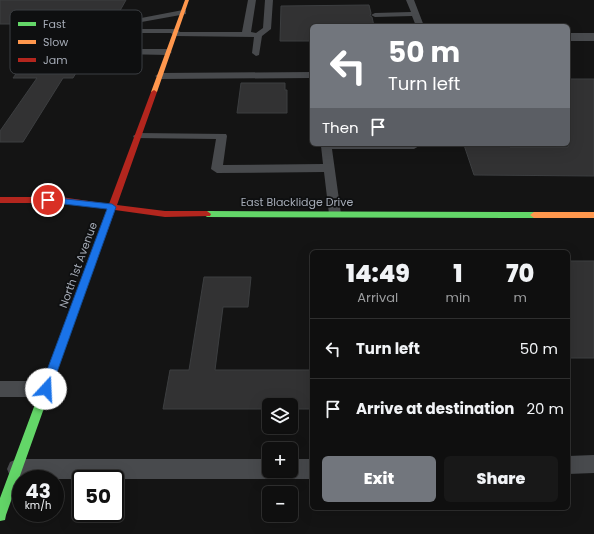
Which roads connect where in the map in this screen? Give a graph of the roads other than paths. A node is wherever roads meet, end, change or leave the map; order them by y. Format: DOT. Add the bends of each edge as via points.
graph roads {
  1 [pos="187,0"];
  2 [pos="252,0"];
  3 [pos="269,0"];
  4 [pos="410,0"];
  5 [pos="182,12"];
  6 [pos="416,14"];
  7 [pos="375,15"];
  8 [pos="142,20"];
  9 [pos="419,24"];
  10 [pos="142,32"];
  11 [pos="175,33"];
  12 [pos="246,35"];
  13 [pos="258,35"];
  14 [pos="570,37"];
  15 [pos="594,37"];
  16 [pos="142,52"];
  17 [pos="168,52"];
  18 [pos="256,53"];
  19 [pos="310,75"];
  20 [pos="160,76"];
  21 [pos="138,136"];
  22 [pos="414,146"];
  23 [pos="329,168"];
  24 [pos="0,200"];
  25 [pos="112,207"];
  26 [pos="335,214"];
  27 [pos="594,215"];
  28 [pos="0,389"];
  29 [pos="46,389"];
  30 [pos="594,464"];
  31 [pos="570,465"];
  32 [pos="17,469"];
  33 [pos="262,469"];
  34 [pos="298,469"];
  35 [pos="310,469"];
  36 [pos="0,515"];
  1 -- 5 [label="main road, North 1st Avenue"];
  2 -- 12 [label="lane"];
  3 -- 13 [label="lane" via="267,29"];
  4 -- 6 [label="lane"];
  5 -- 8 [label="lane"];
  5 -- 11 [label="main road, North 1st Avenue"];
  6 -- 7 [label="lane"];
  6 -- 9 [label="lane"];
  10 -- 11 [label="lane"];
  11 -- 12 [label="lane"];
  11 -- 17 [label="main road, North 1st Avenue"];
  12 -- 13 [label="lane"];
  13 -- 18 [label="lane"];
  14 -- 15 [label="street"];
  16 -- 17 [label="lane"];
  17 -- 20 [label="main road, North 1st Avenue"];
  19 -- 20 [label="lane"];
  20 -- 21 [label="main road, North 1st Avenue"];
  21 -- 23 [label="lane" via="222,136 217,169"];
  21 -- 25 [label="main road, North 1st Avenue"];
  22 -- 23 [label="lane" via="326,146"];
  23 -- 26 [label="lane"];
  24 -- 25 [label="main road, East Blacklidge Drive" via="61,200"];
  25 -- 26 [label="main road, East Blacklidge Drive" via="165,214"];
  25 -- 29 [label="main road, North 1st Avenue"];
  26 -- 27 [label="main road, East Blacklidge Drive"];
  28 -- 29 [label="lane"];
  29 -- 32 [label="main road, North 1st Avenue"];
  30 -- 31 [label="lane"];
  32 -- 33 [label="lane"];
  32 -- 36 [label="main road, North 1st Avenue"];
  34 -- 35 [label="lane"];
}
